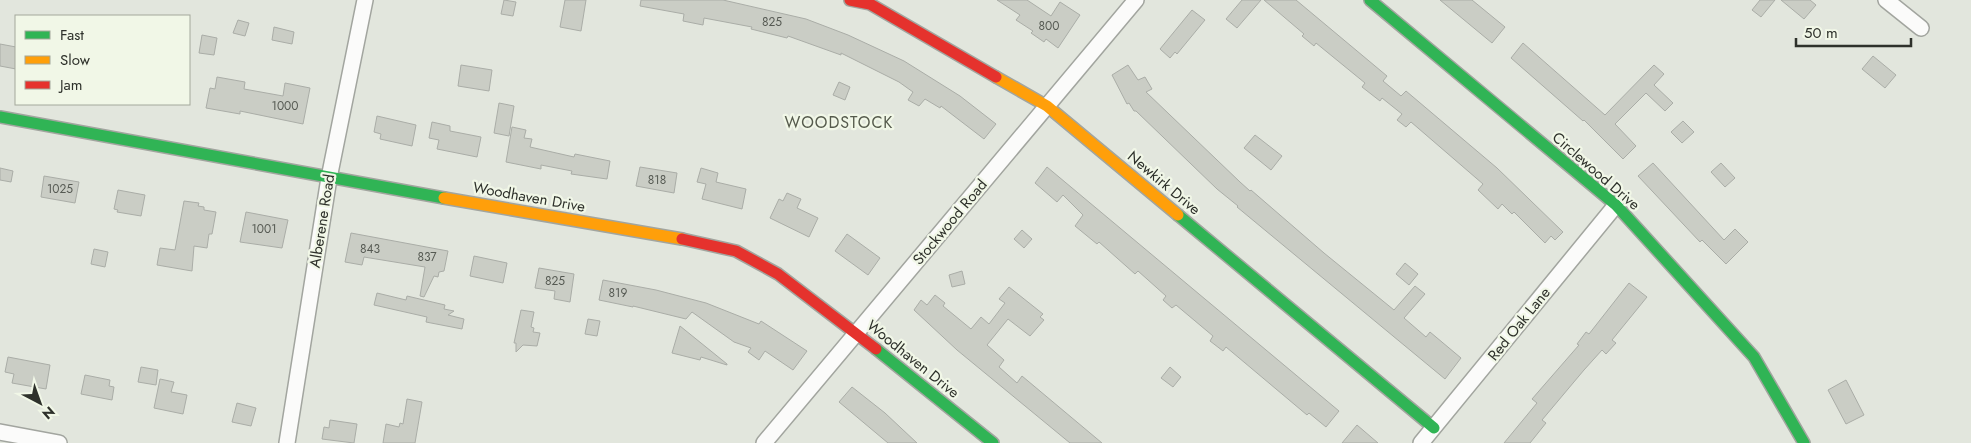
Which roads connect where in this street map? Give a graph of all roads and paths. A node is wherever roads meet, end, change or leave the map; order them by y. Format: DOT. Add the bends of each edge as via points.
graph roads {
  1 [pos="365,0"];
  2 [pos="850,0"];
  3 [pos="1136,0"];
  4 [pos="1370,0"];
  5 [pos="1886,0"];
  6 [pos="1921,28"];
  7 [pos="1048,106"];
  8 [pos="0,117"];
  9 [pos="328,178"];
  10 [pos="1616,205"];
  11 [pos="857,333"];
  12 [pos="1434,428"];
  13 [pos="0,432"];
  14 [pos="59,443"];
  15 [pos="287,443"];
  16 [pos="764,443"];
  17 [pos="993,443"];
  18 [pos="1421,443"];
  19 [pos="1804,443"];
  1 -- 9 [label="street, Alberene Road"];
  2 -- 7 [label="street, Newkirk Drive" via="870,4"];
  3 -- 7 [label="street, Stockwood Road"];
  4 -- 10 [label="street, Circlewood Drive"];
  5 -- 6 [label="street"];
  7 -- 11 [label="street, Stockwood Road"];
  7 -- 12 [label="street, Newkirk Drive"];
  8 -- 9 [label="street, Woodhaven Drive"];
  9 -- 11 [label="street, Woodhaven Drive" via="704,243 736,252 778,274"];
  9 -- 15 [label="street, Alberene Road"];
  10 -- 12 [label="street, Red Oak Lane"];
  10 -- 19 [label="street, Circlewood Drive" via="1754,357"];
  11 -- 16 [label="street, Stockwood Road"];
  11 -- 17 [label="street, Woodhaven Drive"];
  12 -- 18 [label="street, Red Oak Lane"];
  13 -- 14 [label="street"];
}
